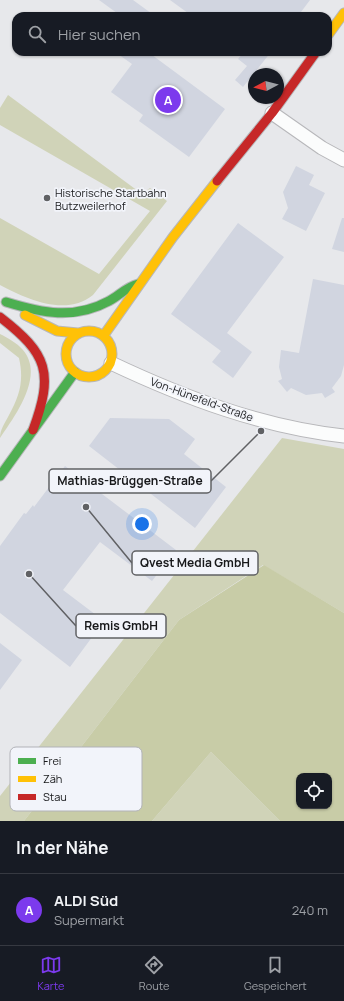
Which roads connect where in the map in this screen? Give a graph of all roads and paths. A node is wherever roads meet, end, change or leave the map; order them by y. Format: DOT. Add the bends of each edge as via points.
graph roads {
  1 [pos="344,13"];
  2 [pos="332,30"];
  3 [pos="313,56"];
  4 [pos="272,113"];
  5 [pos="344,160"];
  6 [pos="140,282"];
  7 [pos="3,300"];
  8 [pos="0,316"];
  9 [pos="31,332"];
  10 [pos="78,333"];
  11 [pos="104,335"];
  12 [pos="111,363"];
  13 [pos="75,372"];
  14 [pos="33,430"];
  15 [pos="344,436"];
  16 [pos="0,476"];
  1 -- 2 [label="street"];
  3 -- 4 [label="street"];
  4 -- 5 [label="street"];
  4 -- 6 [label="street"];
  6 -- 7 [label="street" via="99,306 68,315 44,314"];
  6 -- 11 [label="street"];
  7 -- 10 [label="street" via="54,331 70,335"];
  8 -- 9 [label="street"];
  8 -- 14 [label="street" via="29,341 39,353 44,366 43,399"];
  10 -- 11 [label="street" via="86,330"];
  10 -- 13 [label="street" via="63,352"];
  11 -- 12 [label="street" via="113,350"];
  12 -- 13 [label="street" via="106,370 94,377"];
  12 -- 15 [label="street, Von-Hünefeld-Straße" via="171,390 251,417"];
  13 -- 14 [label="street"];
  14 -- 16 [label="street"];
}
